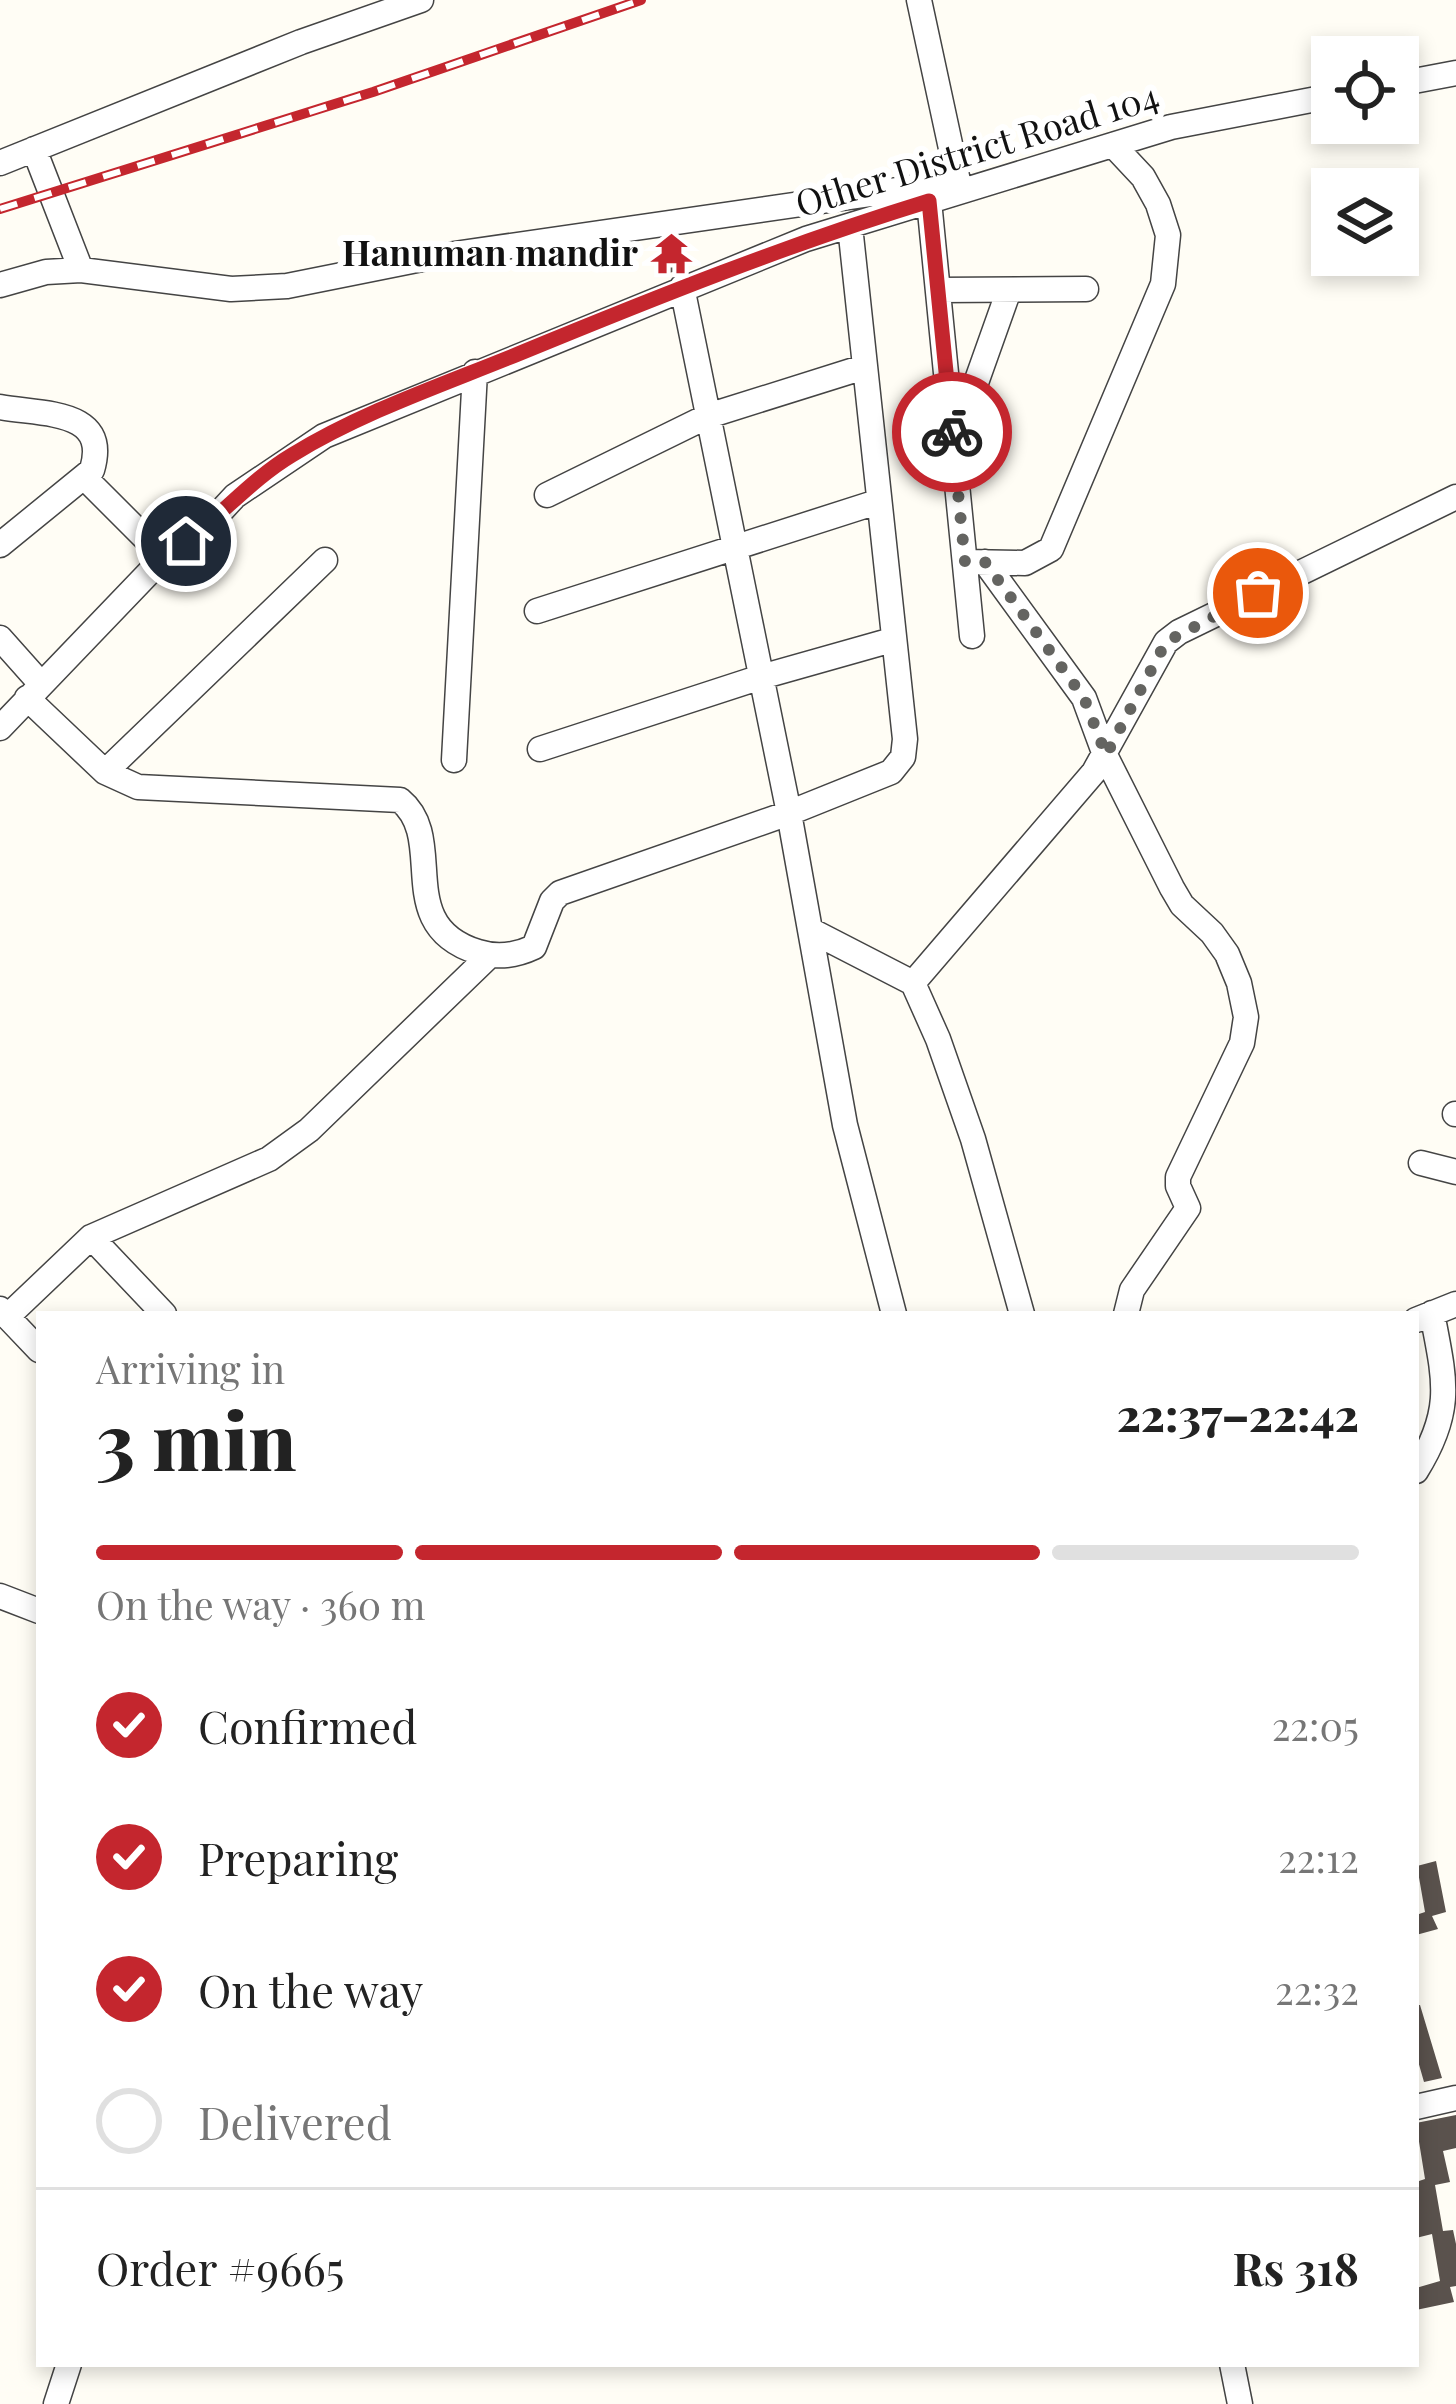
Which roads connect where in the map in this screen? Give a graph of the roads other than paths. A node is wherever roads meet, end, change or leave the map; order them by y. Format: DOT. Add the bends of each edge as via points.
graph roads {
  1 [pos="421,0"];
  2 [pos="920,0"];
  3 [pos="363,10"];
  4 [pos="1456,73"];
  5 [pos="1419,80"];
  6 [pos="1311,100"];
  7 [pos="1113,145"];
  8 [pos="34,149"];
  9 [pos="0,163"];
  10 [pos="1030,170"];
  11 [pos="958,182"];
  12 [pos="929,201"];
  13 [pos="850,226"];
  14 [pos="81,270"];
  15 [pos="0,285"];
  16 [pos="682,287"];
  17 [pos="1086,289"];
  18 [pos="938,290"];
  19 [pos="1009,290"];
  20 [pos="864,368"];
  21 [pos="475,372"];
  22 [pos="0,407"];
  23 [pos="708,416"];
  24 [pos="953,446"];
  25 [pos="84,477"];
  26 [pos="547,495"];
  27 [pos="1456,497"];
  28 [pos="878,502"];
  29 [pos="0,545"];
  30 [pos="735,548"];
  31 [pos="164,556"];
  32 [pos="325,560"];
  33 [pos="975,562"];
  34 [pos="537,611"];
  35 [pos="972,636"];
  36 [pos="0,638"];
  37 [pos="892,640"];
  38 [pos="761,677"];
  39 [pos="34,691"];
  40 [pos="0,728"];
  41 [pos="540,749"];
  42 [pos="1106,755"];
  43 [pos="454,760"];
  44 [pos="105,772"];
  45 [pos="789,813"];
  46 [pos="812,931"];
  47 [pos="489,956"];
  48 [pos="913,983"];
  49 [pos="1421,1163"];
  50 [pos="1456,1172"];
  51 [pos="91,1238"];
  52 [pos="161,1311"];
  53 [pos="893,1311"];
  54 [pos="1021,1311"];
  55 [pos="1127,1311"];
  56 [pos="4,1312"];
  57 [pos="1435,1312"];
  58 [pos="36,1347"];
  59 [pos="1419,1466"];
  60 [pos="0,1596"];
  61 [pos="36,1610"];
  62 [pos="1456,2098"];
  63 [pos="1419,2106"];
  64 [pos="68,2367"];
  65 [pos="1233,2367"];
  66 [pos="56,2404"];
  67 [pos="1240,2404"];
  1 -- 3 [label="street"];
  2 -- 11 [label="street"];
  3 -- 8 [label="street"];
  4 -- 5 [label="street"];
  6 -- 7 [label="street, Other District Road 104"];
  7 -- 10 [label="street, Other District Road 104"];
  7 -- 33 [label="street" via="1158,204 1168,235 1163,284 1051,549 1025,563"];
  8 -- 9 [label="street"];
  8 -- 14 [label="street"];
  10 -- 11 [label="street"];
  10 -- 12 [label="street, Other District Road 104"];
  11 -- 14 [label="street" via="427,258 287,286 231,289"];
  12 -- 13 [label="street, Other District Road 104"];
  12 -- 18 [label="street"];
  13 -- 16 [label="street, Other District Road 104"];
  13 -- 20 [label="street"];
  14 -- 15 [label="street"];
  16 -- 21 [label="street, Other District Road 104"];
  16 -- 23 [label="street"];
  17 -- 19 [label="street"];
  18 -- 19 [label="street"];
  18 -- 24 [label="street"];
  19 -- 24 [label="street"];
  20 -- 23 [label="street"];
  20 -- 28 [label="street"];
  21 -- 31 [label="street, Other District Road 104" via="287,457"];
  21 -- 43 [label="street"];
  22 -- 25 [label="street" via="84,424 97,453"];
  23 -- 26 [label="street"];
  23 -- 30 [label="street"];
  24 -- 33 [label="street"];
  25 -- 29 [label="street"];
  25 -- 31 [label="street"];
  27 -- 42 [label="street" via="1179,632 1166,642"];
  28 -- 30 [label="street"];
  28 -- 37 [label="street"];
  30 -- 34 [label="street"];
  30 -- 38 [label="street"];
  31 -- 39 [label="street, Other District Road 104"];
  32 -- 44 [label="street"];
  33 -- 35 [label="street"];
  33 -- 42 [label="street" via="1084,698"];
  36 -- 39 [label="street"];
  37 -- 38 [label="street"];
  37 -- 45 [label="street" via="905,739 898,766"];
  38 -- 41 [label="street"];
  38 -- 45 [label="street"];
  39 -- 40 [label="street, Other District Road 104"];
  39 -- 44 [label="street"];
  42 -- 48 [label="street"];
  42 -- 55 [label="street" via="1182,905 1226,953 1246,1017 1236,1059 1178,1177 1188,1208 1132,1289"];
  44 -- 47 [label="street" via="138,787 400,800 418,826 431,916 464,948"];
  45 -- 46 [label="street"];
  45 -- 47 [label="street" via="560,893 534,947"];
  46 -- 48 [label="street"];
  46 -- 53 [label="street" via="845,1125"];
  47 -- 51 [label="street" via="268,1159"];
  48 -- 54 [label="street" via="973,1139"];
  49 -- 50 [label="street"];
  51 -- 52 [label="street"];
  51 -- 56 [label="street"];
  56 -- 58 [label="street"];
  57 -- 59 [label="street" via="1447,1387"];
  60 -- 61 [label="street"];
  62 -- 63 [label="street"];
  64 -- 66 [label="street"];
  65 -- 67 [label="street"];
}
